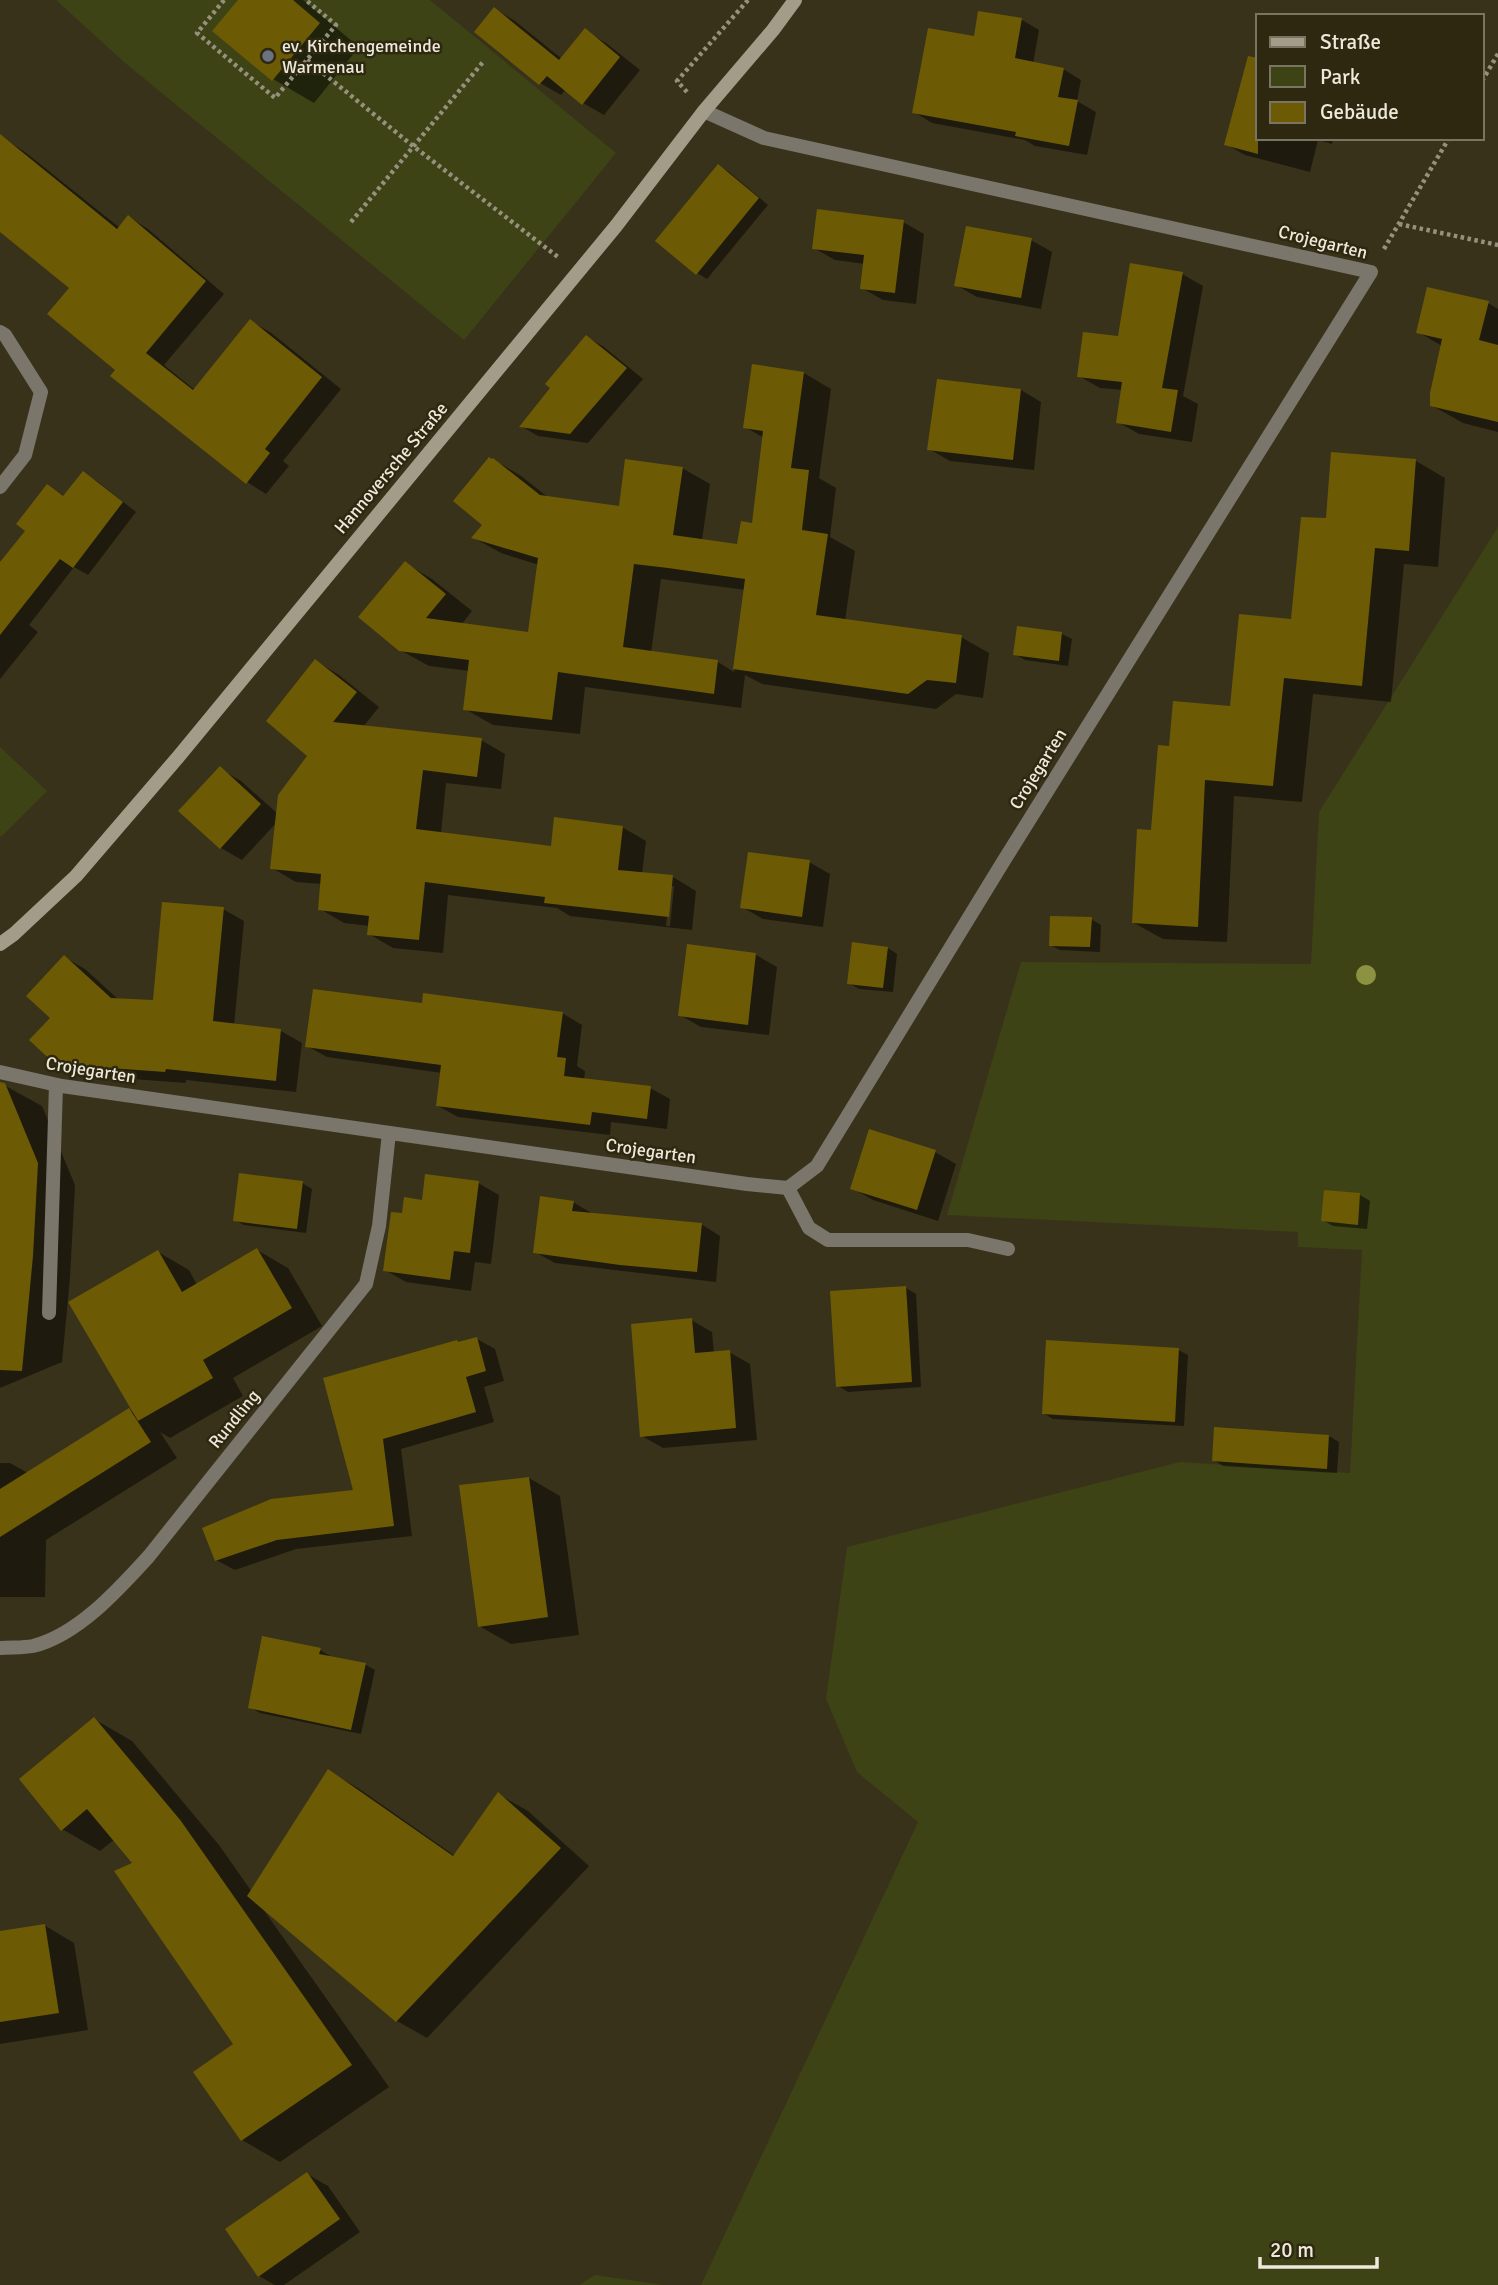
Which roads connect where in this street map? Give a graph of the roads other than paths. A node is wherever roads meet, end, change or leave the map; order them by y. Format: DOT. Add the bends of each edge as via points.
graph roads {
  1 [pos="795,0"];
  2 [pos="704,111"];
  3 [pos="0,332"];
  4 [pos="0,487"];
  5 [pos="0,944"];
  6 [pos="0,1072"];
  7 [pos="56,1085"];
  8 [pos="389,1133"];
  9 [pos="788,1188"];
  10 [pos="1008,1249"];
  11 [pos="49,1312"];
  12 [pos="0,1648"];
  1 -- 2 [label="street, Hannoversche Straße"];
  2 -- 5 [label="street, Hannoversche Straße" via="578,272 179,756 76,876"];
  2 -- 9 [label="street, Crojegarten" via="764,138 1371,272 817,1167"];
  3 -- 4 [label="street" via="41,392 25,455"];
  6 -- 7 [label="street, Crojegarten"];
  7 -- 8 [label="street, Crojegarten"];
  7 -- 11 [label="street"];
  8 -- 9 [label="street, Crojegarten"];
  8 -- 12 [label="street, Rundling" via="379,1226 366,1284 121,1587 59,1635 33,1646"];
  9 -- 10 [label="street" via="809,1228 828,1240 968,1240"];
}
